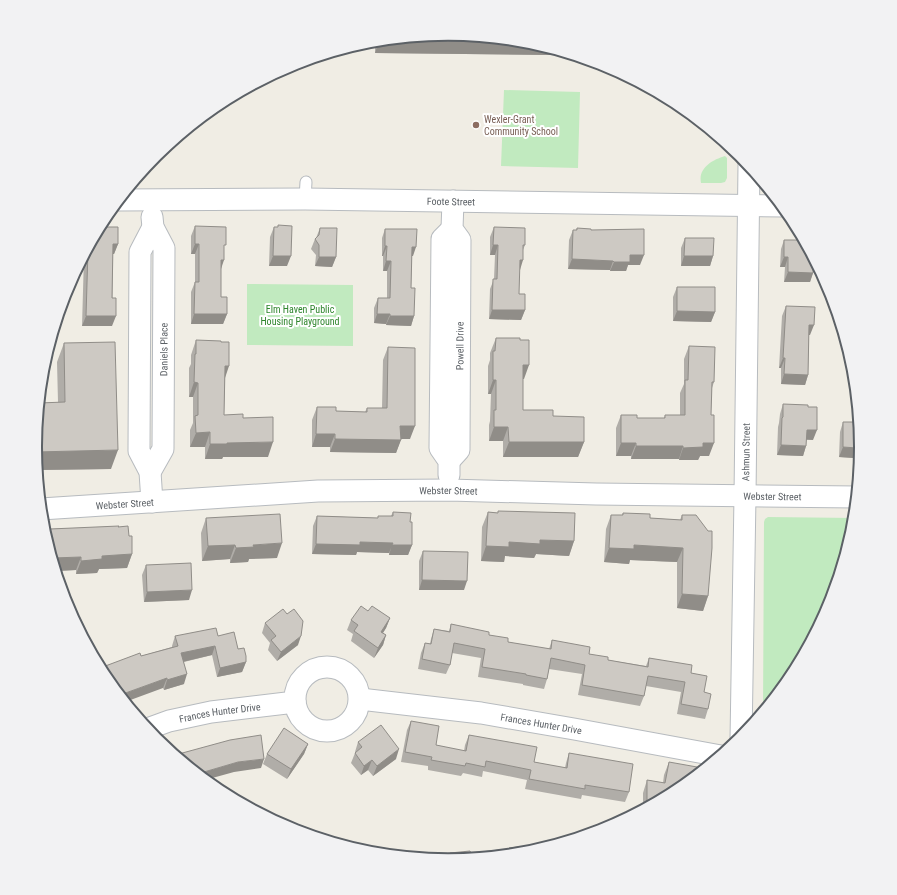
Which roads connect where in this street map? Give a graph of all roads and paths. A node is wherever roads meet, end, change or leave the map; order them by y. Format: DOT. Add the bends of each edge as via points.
graph roads {
  1 [pos="749,174"];
  2 [pos="126,200"];
  3 [pos="153,200"];
  4 [pos="453,201"];
  5 [pos="748,206"];
  6 [pos="775,206"];
  7 [pos="450,490"];
  8 [pos="745,496"];
  9 [pos="852,498"];
  10 [pos="152,502"];
  11 [pos="46,509"];
  12 [pos="360,699"];
  13 [pos="295,702"];
  14 [pos="153,727"];
  15 [pos="741,730"];
  16 [pos="715,755"];
  1 -- 5 [label="street, Ashmun Street"];
  2 -- 3 [label="street, Foote Street"];
  3 -- 4 [label="street, Foote Street" via="306,190"];
  3 -- 10 [label="street" via="153,227 140,252 139,451 150,472"];
  4 -- 5 [label="street, Foote Street"];
  4 -- 7 [label="street, Powell Drive" via="452,229 442,239 440,448 449,462"];
  5 -- 6 [label="street, Foote Street"];
  5 -- 8 [label="street, Ashmun Street"];
  7 -- 8 [label="street, Webster Street"];
  7 -- 10 [label="street, Webster Street" via="318,491"];
  8 -- 9 [label="street, Webster Street"];
  8 -- 15 [label="street, Ashmun Street"];
  10 -- 11 [label="street, Webster Street"];
  12 -- 13 [label="street" via="358,710 352,720 333,731 314,729 298,713"];
  12 -- 13 [label="street" via="354,679 345,671 324,666 308,672 300,680 295,691"];
  12 -- 16 [label="street, Frances Hunter Drive" via="481,713"];
  13 -- 14 [label="street, Frances Hunter Drive" via="211,712"];
}
